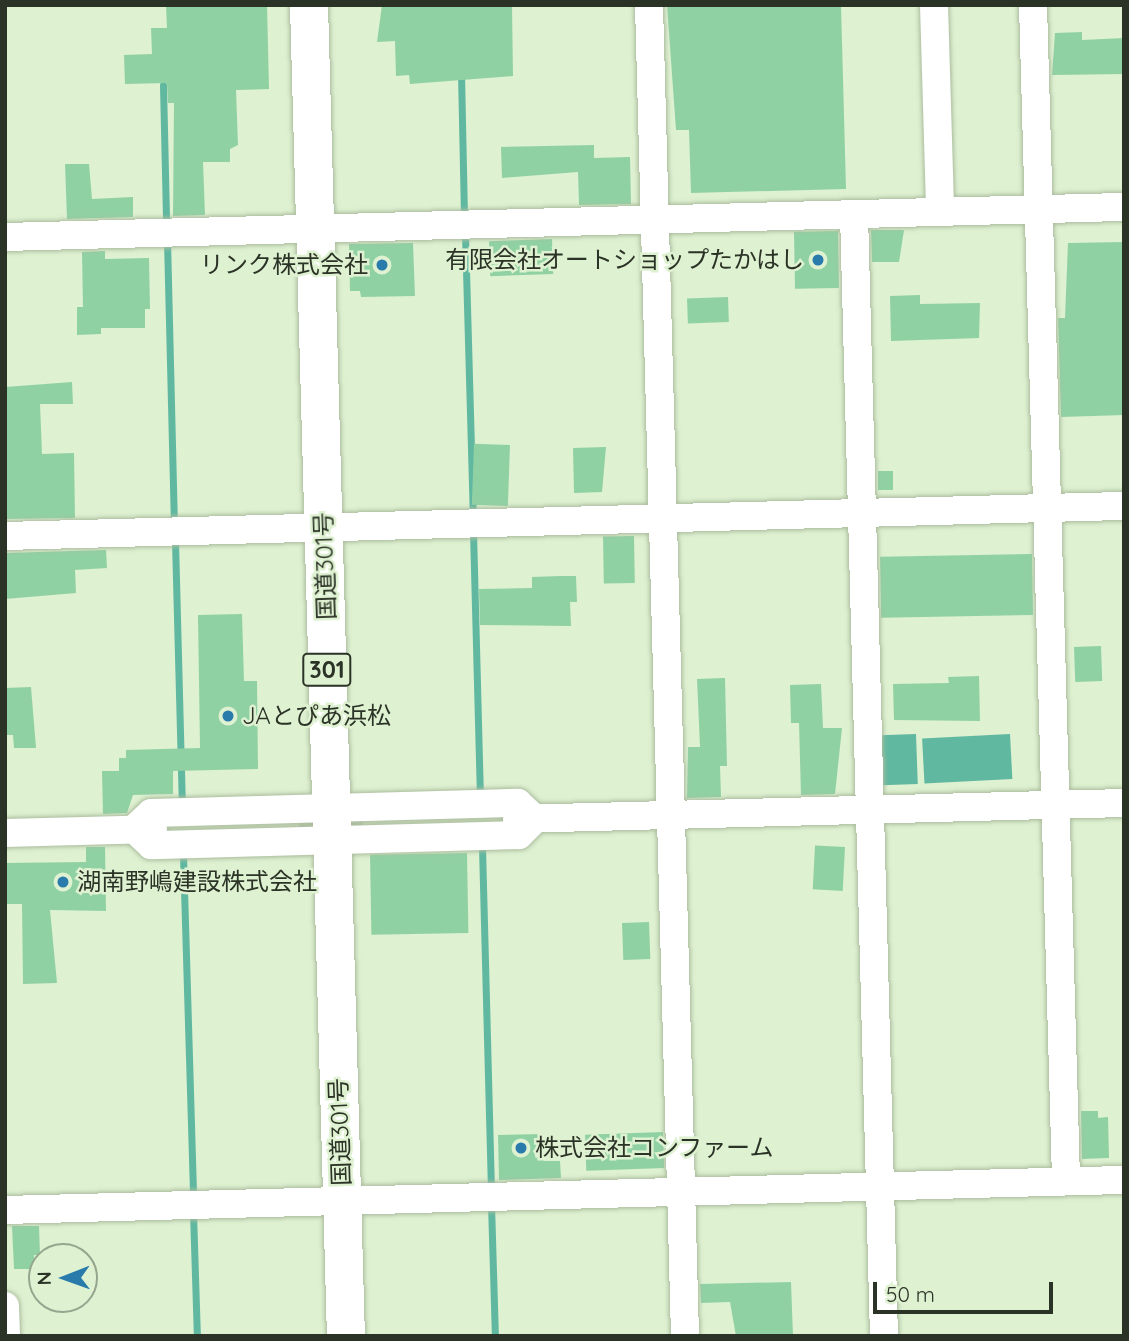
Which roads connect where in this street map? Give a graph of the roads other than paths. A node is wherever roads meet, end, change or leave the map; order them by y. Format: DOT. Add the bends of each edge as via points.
graph roads {
  1 [pos="309,5"];
  2 [pos="649,5"];
  3 [pos="934,5"];
  4 [pos="1032,5"];
  5 [pos="1124,207"];
  6 [pos="1038,209"];
  7 [pos="940,212"];
  8 [pos="854,214"];
  9 [pos="655,219"];
  10 [pos="315,227"];
  11 [pos="5,237"];
  12 [pos="1124,506"];
  13 [pos="1046,508"];
  14 [pos="862,513"];
  15 [pos="663,519"];
  16 [pos="323,528"];
  17 [pos="5,536"];
  18 [pos="1124,803"];
  19 [pos="1054,804"];
  20 [pos="870,810"];
  21 [pos="671,815"];
  22 [pos="331,824"];
  23 [pos="5,833"];
  24 [pos="1124,1180"];
  25 [pos="1066,1181"];
  26 [pos="880,1186"];
  27 [pos="681,1192"];
  28 [pos="342,1201"];
  29 [pos="5,1210"];
  30 [pos="5,1306"];
  31 [pos="6,1336"];
  32 [pos="346,1336"];
  33 [pos="685,1336"];
  34 [pos="884,1336"];
  1 -- 10 [label="highway, 国道301号 / 301"];
  2 -- 9 [label="street"];
  3 -- 7 [label="street"];
  4 -- 6 [label="street"];
  5 -- 6 [label="street"];
  6 -- 7 [label="street"];
  6 -- 13 [label="street"];
  7 -- 8 [label="street"];
  8 -- 9 [label="street"];
  8 -- 14 [label="street"];
  9 -- 10 [label="street"];
  9 -- 15 [label="street"];
  10 -- 11 [label="street"];
  10 -- 16 [label="highway, 国道301号 / 301"];
  12 -- 13 [label="street"];
  13 -- 14 [label="street"];
  13 -- 19 [label="street"];
  14 -- 15 [label="street"];
  14 -- 20 [label="street"];
  15 -- 16 [label="street"];
  15 -- 21 [label="street"];
  16 -- 17 [label="street"];
  16 -- 22 [label="highway, 国道301号 / 301"];
  18 -- 19 [label="street"];
  19 -- 20 [label="street"];
  19 -- 25 [label="street"];
  20 -- 21 [label="street"];
  20 -- 26 [label="street"];
  21 -- 22 [label="street" via="535,819 517,803"];
  21 -- 27 [label="street"];
  22 -- 23 [label="street" via="151,813 134,829"];
  22 -- 28 [label="highway, 国道301号 / 301"];
  24 -- 25 [label="street"];
  25 -- 26 [label="street"];
  26 -- 27 [label="street"];
  26 -- 34 [label="street"];
  27 -- 28 [label="street"];
  27 -- 33 [label="street"];
  28 -- 29 [label="street"];
  28 -- 32 [label="highway, 国道301号 / 301"];
  30 -- 31 [label="street"];
}
